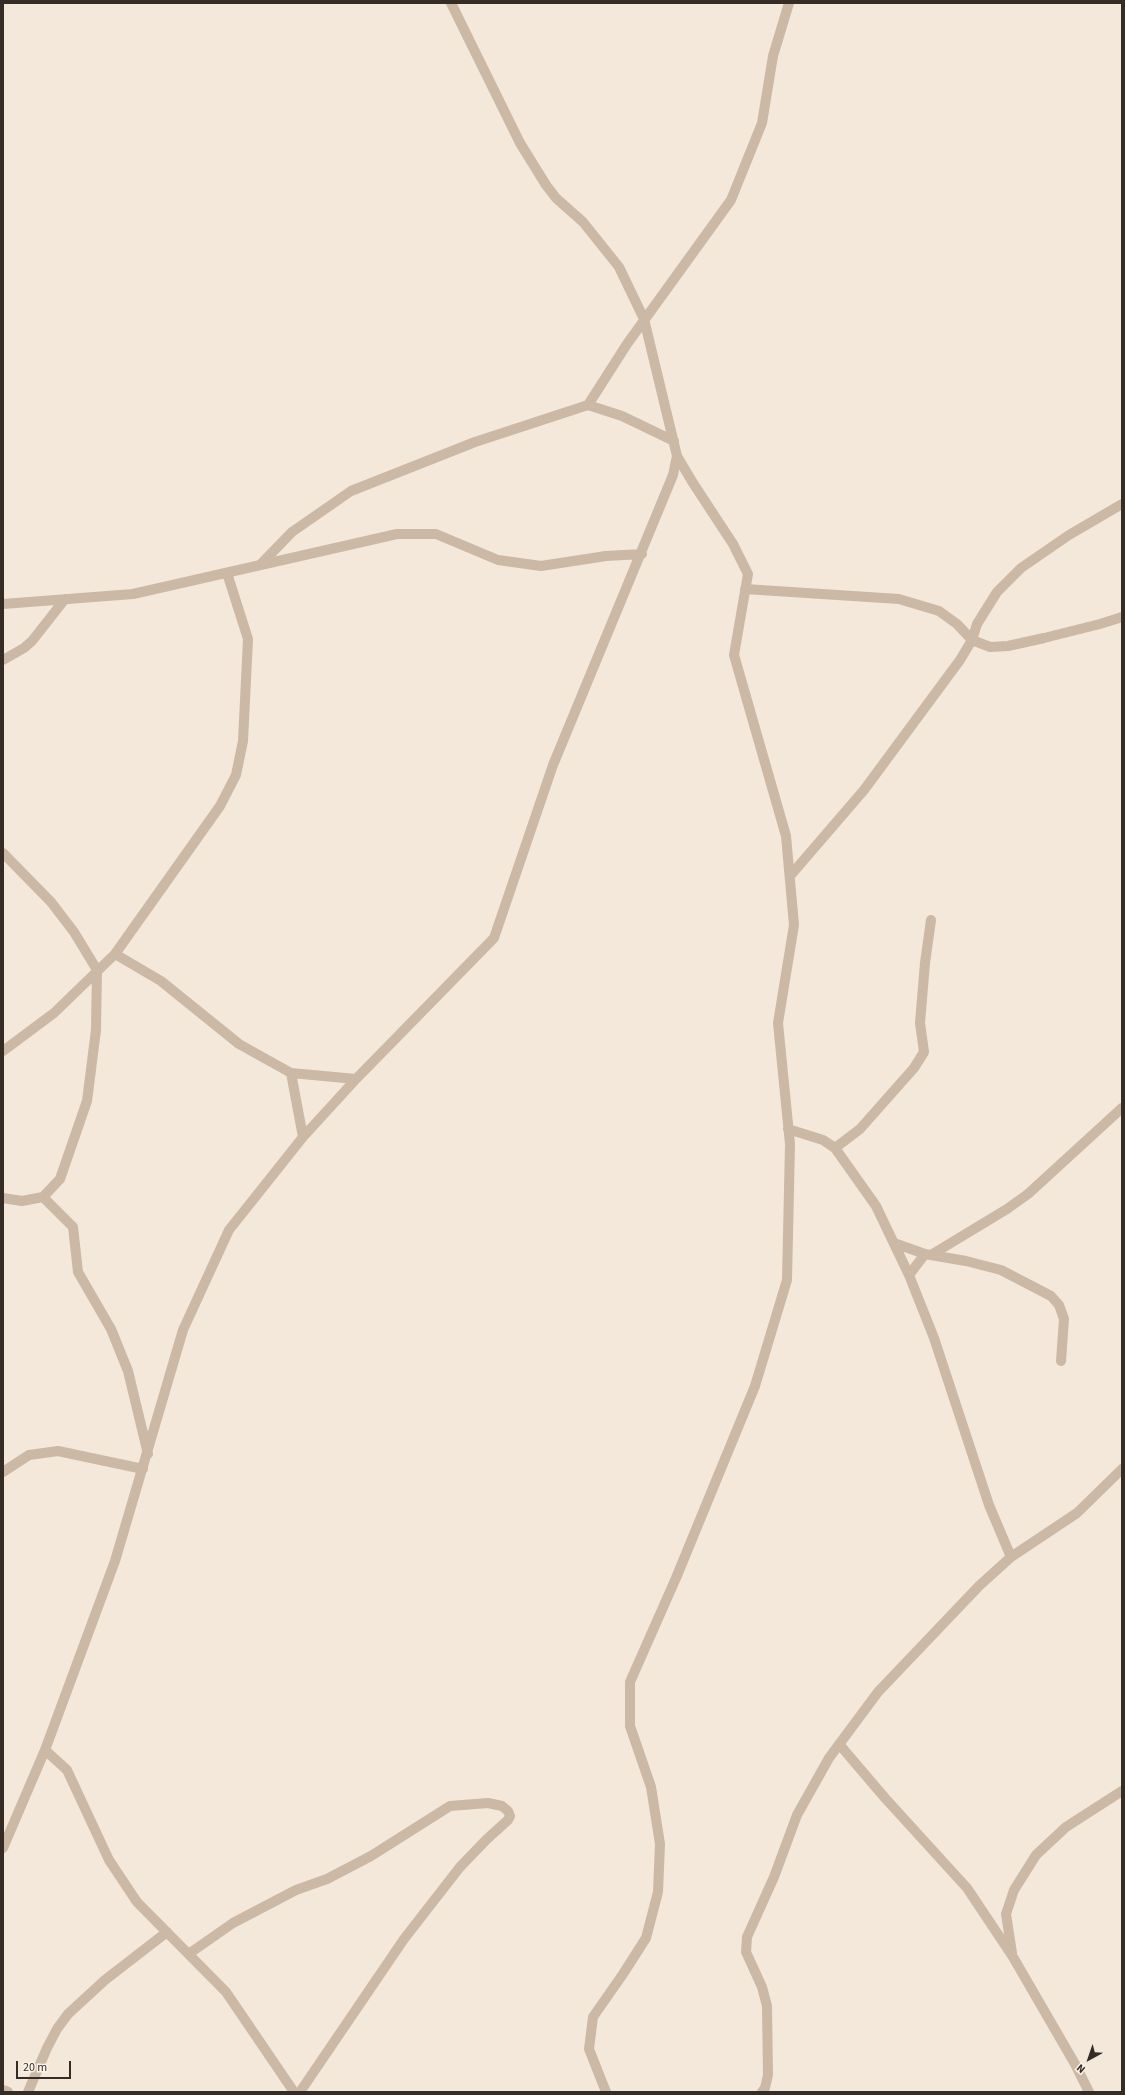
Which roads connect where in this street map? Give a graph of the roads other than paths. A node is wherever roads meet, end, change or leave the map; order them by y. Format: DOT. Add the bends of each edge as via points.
graph roads {
  1 [pos="451,3"];
  2 [pos="789,3"];
  3 [pos="644,319"];
  4 [pos="588,405"];
  5 [pos="674,442"];
  6 [pos="677,456"];
  7 [pos="1122,504"];
  8 [pos="642,554"];
  9 [pos="260,565"];
  10 [pos="227,573"];
  11 [pos="745,589"];
  12 [pos="65,599"];
  13 [pos="3,604"];
  14 [pos="1122,617"];
  15 [pos="972,640"];
  16 [pos="3,660"];
  17 [pos="3,853"];
  18 [pos="790,876"];
  19 [pos="931,920"];
  20 [pos="115,954"];
  21 [pos="97,970"];
  22 [pos="3,1051"];
  23 [pos="291,1074"];
  24 [pos="356,1079"];
  25 [pos="1122,1108"];
  26 [pos="788,1129"];
  27 [pos="303,1137"];
  28 [pos="835,1148"];
  29 [pos="43,1197"];
  30 [pos="3,1198"];
  31 [pos="894,1243"];
  32 [pos="928,1255"];
  33 [pos="909,1275"];
  34 [pos="1061,1361"];
  35 [pos="148,1454"];
  36 [pos="143,1468"];
  37 [pos="1122,1469"];
  38 [pos="3,1472"];
  39 [pos="1011,1557"];
  40 [pos="839,1744"];
  41 [pos="45,1750"];
  42 [pos="1122,1790"];
  43 [pos="3,1848"];
  44 [pos="167,1932"];
  45 [pos="190,1954"];
  46 [pos="1013,1957"];
  47 [pos="3,2090"];
  48 [pos="8,2092"];
  49 [pos="28,2092"];
  50 [pos="294,2092"];
  51 [pos="300,2092"];
  52 [pos="606,2092"];
  53 [pos="762,2092"];
  54 [pos="1089,2092"];
  1 -- 3 [label="street" via="520,143 556,198 583,222 619,267"];
  2 -- 3 [label="street" via="773,56 762,123 731,200"];
  3 -- 4 [label="street"];
  3 -- 5 [label="street"];
  4 -- 5 [label="street" via="622,416"];
  4 -- 9 [label="street" via="475,442 351,491 292,532"];
  5 -- 6 [label="street"];
  6 -- 8 [label="street" via="673,475"];
  6 -- 11 [label="street" via="736,550 748,574"];
  7 -- 15 [label="street" via="1069,535 1021,568 997,592 977,624"];
  8 -- 9 [label="street" via="606,556 541,566 498,560 436,534 396,534"];
  8 -- 24 [label="street" via="553,765 494,938"];
  9 -- 10 [label="street"];
  10 -- 12 [label="street" via="133,594"];
  10 -- 20 [label="street" via="248,639 243,741 236,775 220,806"];
  11 -- 15 [label="street" via="900,599 939,611 957,624"];
  11 -- 18 [label="street" via="734,655 786,836"];
  12 -- 13 [label="street"];
  12 -- 16 [label="street" via="32,641"];
  14 -- 15 [label="street" via="1008,646 990,647"];
  15 -- 18 [label="street" via="864,790"];
  17 -- 21 [label="street" via="52,902"];
  18 -- 26 [label="street" via="794,925 778,1023"];
  19 -- 28 [label="street" via="920,1023 924,1052 914,1068 860,1128"];
  20 -- 21 [label="street"];
  20 -- 23 [label="street" via="161,981 239,1044"];
  21 -- 22 [label="street" via="54,1013"];
  21 -- 29 [label="street" via="96,1030 87,1101 60,1179"];
  23 -- 24 [label="street"];
  23 -- 27 [label="street"];
  24 -- 27 [label="street"];
  25 -- 32 [label="street" via="1028,1194"];
  26 -- 28 [label="street" via="823,1140"];
  26 -- 52 [label="street" via="790,1144 787,1280 755,1386 630,1682 630,1726 651,1787 660,1844 658,1892 646,1938 593,2017 589,2049"];
  27 -- 35 [label="street" via="230,1230 183,1330"];
  28 -- 31 [label="street" via="876,1206"];
  29 -- 30 [label="street" via="22,1201"];
  29 -- 35 [label="street" via="73,1227 78,1272 111,1330 128,1371"];
  31 -- 32 [label="street"];
  31 -- 33 [label="street"];
  32 -- 33 [label="street"];
  32 -- 34 [label="street" via="1001,1270 1051,1296 1059,1305 1064,1319"];
  33 -- 39 [label="street" via="934,1338 989,1505"];
  35 -- 36 [label="street"];
  36 -- 38 [label="street" via="58,1451 29,1455"];
  36 -- 41 [label="street" via="115,1561"];
  37 -- 39 [label="street" via="1077,1513"];
  39 -- 40 [label="street" via="979,1586 878,1692"];
  40 -- 46 [label="street" via="967,1888"];
  40 -- 53 [label="street" via="797,1815 774,1877 747,1937 746,1952 762,1987 767,2006 768,2075"];
  41 -- 43 [label="street"];
  41 -- 44 [label="street" via="67,1770 109,1860 137,1902"];
  42 -- 46 [label="street" via="1066,1827 1036,1855 1014,1890 1006,1914"];
  44 -- 45 [label="street"];
  44 -- 49 [label="street" via="105,1980 68,2014 53,2035"];
  45 -- 50 [label="street" via="226,1992"];
  45 -- 51 [label="street" via="233,1923 296,1890 371,1856 450,1806 488,1803 502,1806 508,1811 508,1820 460,1867 404,1939"];
  46 -- 54 [label="street"];
  47 -- 48 [label="street"];
}
